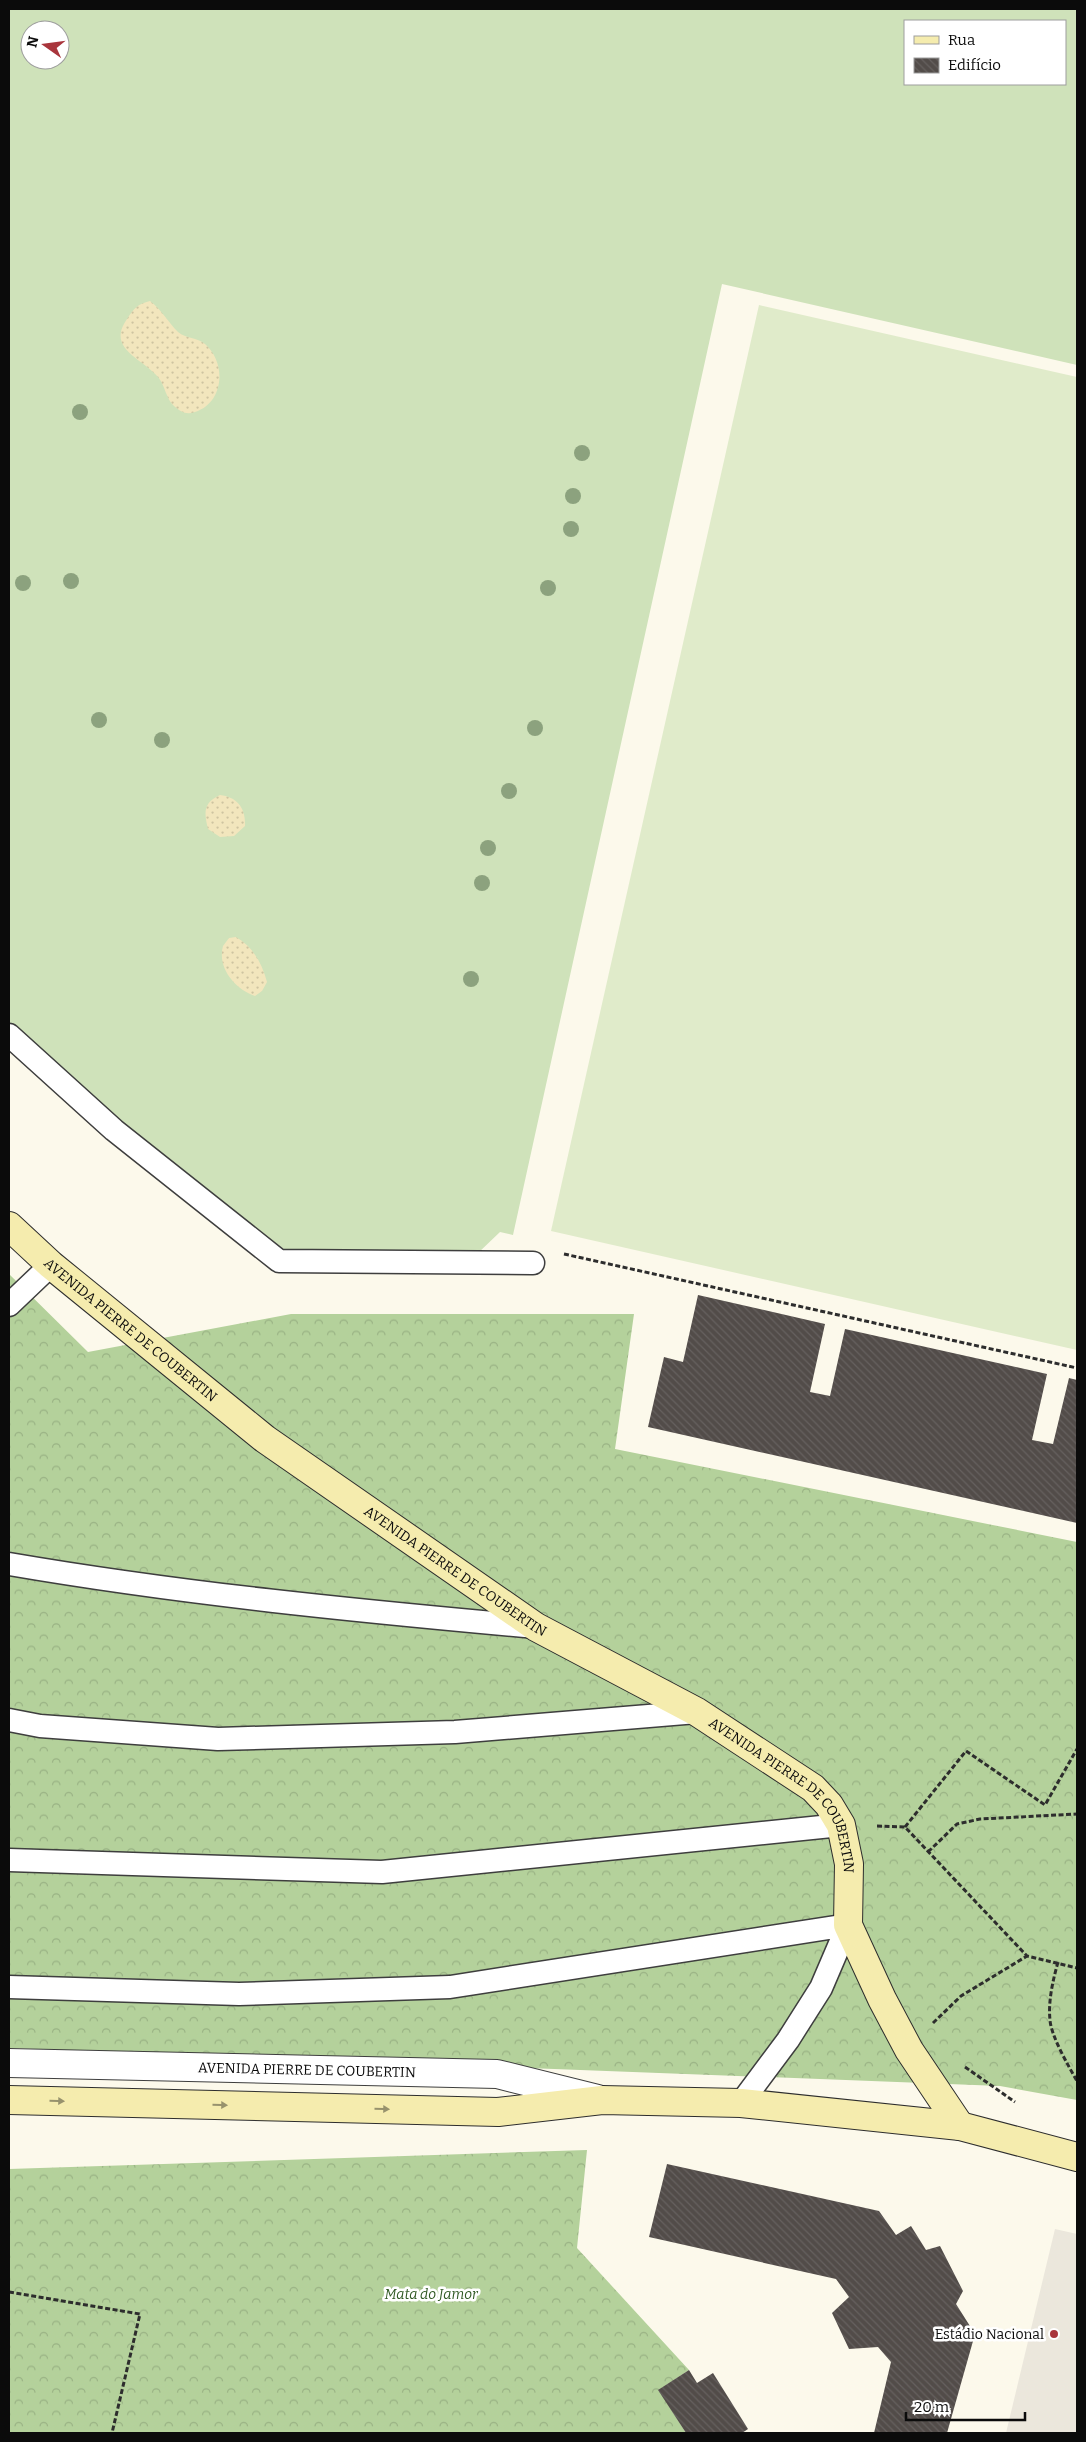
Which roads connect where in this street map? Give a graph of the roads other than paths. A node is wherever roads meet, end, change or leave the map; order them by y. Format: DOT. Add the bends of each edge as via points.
graph roads {
  1 [pos="9,1035"];
  2 [pos="9,1226"];
  3 [pos="533,1263"];
  4 [pos="51,1265"];
  5 [pos="9,1305"];
  6 [pos="9,1564"];
  7 [pos="536,1627"];
  8 [pos="697,1712"];
  9 [pos="9,1720"];
  10 [pos="841,1825"];
  11 [pos="9,1860"];
  12 [pos="848,1925"];
  13 [pos="9,1987"];
  14 [pos="9,2063"];
  15 [pos="9,2100"];
  16 [pos="602,2100"];
  17 [pos="742,2103"];
  18 [pos="960,2126"];
  19 [pos="1077,2157"];
  1 -- 3 [label="lane" via="114,1130 279,1261"];
  2 -- 4 [label="street, AVENIDA PIERRE DE COUBERTIN"];
  4 -- 5 [label="lane"];
  4 -- 7 [label="street, AVENIDA PIERRE DE COUBERTIN" via="265,1440"];
  6 -- 7 [label="lane" via="102,1580 280,1603"];
  7 -- 8 [label="street, AVENIDA PIERRE DE COUBERTIN"];
  8 -- 9 [label="lane" via="455,1732 218,1739 40,1726"];
  8 -- 10 [label="street, AVENIDA PIERRE DE COUBERTIN" via="813,1788"];
  10 -- 11 [label="lane" via="382,1872"];
  10 -- 12 [label="street, AVENIDA PIERRE DE COUBERTIN" via="849,1864"];
  12 -- 13 [label="lane" via="450,1987 239,1994"];
  12 -- 17 [label="lane, AVENIDA PIERRE DE COUBERTIN" via="821,1988"];
  12 -- 18 [label="street, AVENIDA PIERRE DE COUBERTIN" via="909,2050"];
  14 -- 16 [label="street, AVENIDA PIERRE DE COUBERTIN" via="497,2074"];
  15 -- 16 [label="street, AVENIDA PIERRE DE COUBERTIN, one-way" via="498,2112"];
  16 -- 17 [label="street, AVENIDA PIERRE DE COUBERTIN"];
  17 -- 18 [label="street, AVENIDA PIERRE DE COUBERTIN"];
  18 -- 19 [label="street, AVENIDA PIERRE DE COUBERTIN"];
}
